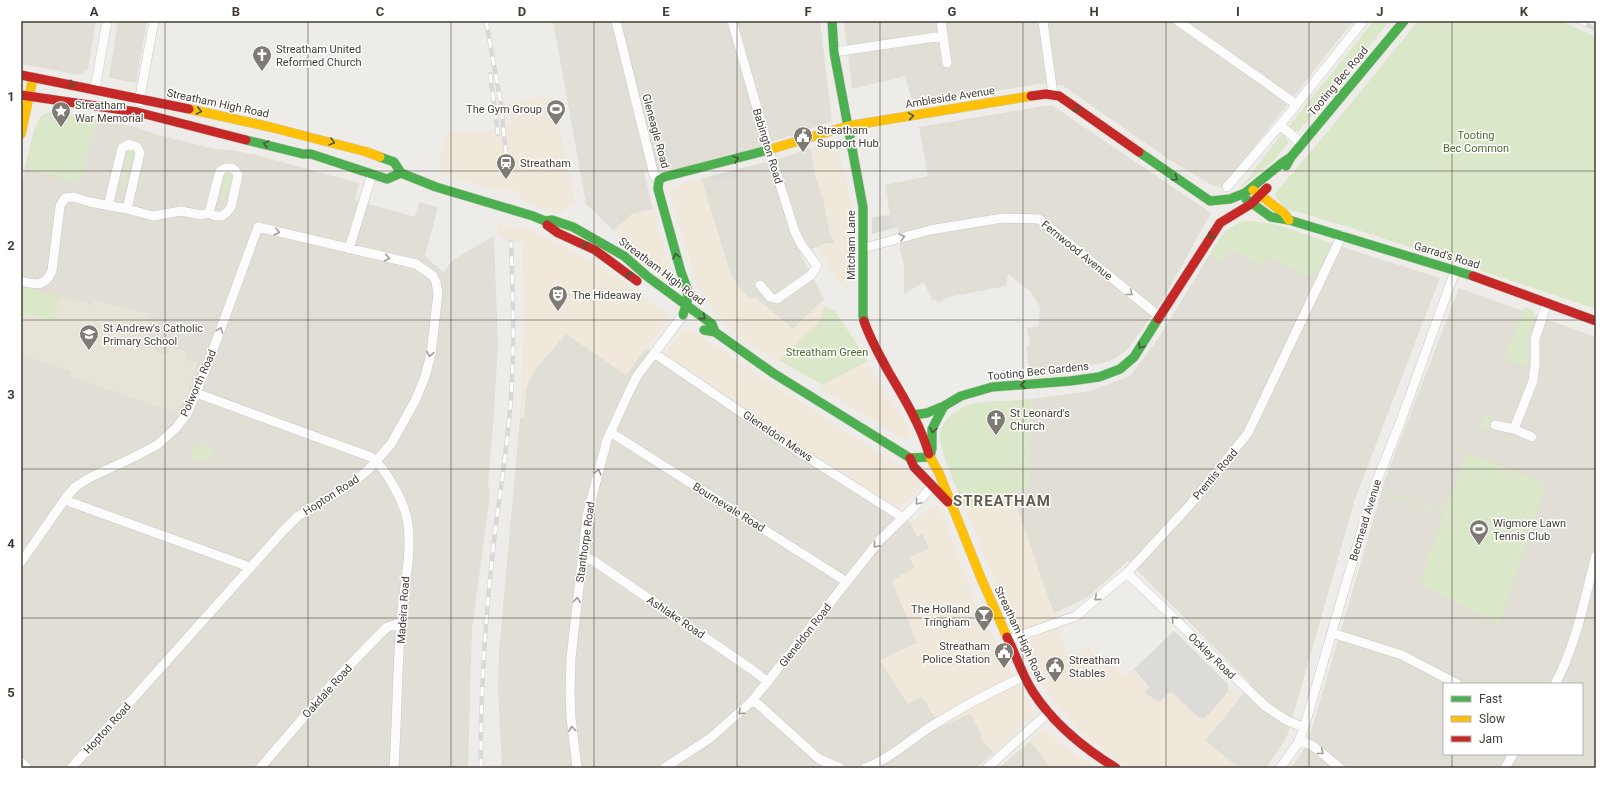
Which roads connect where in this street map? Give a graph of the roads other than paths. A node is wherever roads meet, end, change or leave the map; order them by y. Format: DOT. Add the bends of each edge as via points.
graph roads {
  1 [pos="106,21"];
  2 [pos="154,21"];
  3 [pos="616,21"];
  4 [pos="732,21"];
  5 [pos="832,21"];
  6 [pos="942,21"];
  7 [pos="1043,21"];
  8 [pos="1178,21"];
  9 [pos="1363,21"];
  10 [pos="1404,21"];
  11 [pos="943,36"];
  12 [pos="834,52"];
  13 [pos="947,63"];
  14 [pos="21,75"];
  15 [pos="34,78"];
  16 [pos="95,89"];
  17 [pos="1053,94"];
  18 [pos="25,96"];
  19 [pos="140,98"];
  20 [pos="1296,104"];
  21 [pos="137,112"];
  22 [pos="1280,125"];
  23 [pos="848,126"];
  24 [pos="21,134"];
  25 [pos="1302,144"];
  26 [pos="769,150"];
  27 [pos="401,173"];
  28 [pos="372,174"];
  29 [pos="659,180"];
  30 [pos="1227,187"];
  31 [pos="1256,192"];
  32 [pos="1247,200"];
  33 [pos="1210,202"];
  34 [pos="108,206"];
  35 [pos="127,209"];
  36 [pos="209,213"];
  37 [pos="1289,220"];
  38 [pos="545,221"];
  39 [pos="1220,223"];
  40 [pos="1342,235"];
  41 [pos="864,248"];
  42 [pos="349,249"];
  43 [pos="1456,271"];
  44 [pos="681,272"];
  45 [pos="21,281"];
  46 [pos="760,285"];
  47 [pos="660,286"];
  48 [pos="647,289"];
  49 [pos="1547,303"];
  50 [pos="687,315"];
  51 [pos="1160,317"];
  52 [pos="1596,322"];
  53 [pos="715,332"];
  54 [pos="654,353"];
  55 [pos="196,393"];
  56 [pos="944,406"];
  57 [pos="914,415"];
  58 [pos="1494,425"];
  59 [pos="1514,429"];
  60 [pos="610,432"];
  61 [pos="1532,437"];
  62 [pos="930,456"];
  63 [pos="910,458"];
  64 [pos="376,461"];
  65 [pos="932,486"];
  66 [pos="65,499"];
  67 [pos="951,504"];
  68 [pos="902,517"];
  69 [pos="582,556"];
  70 [pos="1596,556"];
  71 [pos="21,562"];
  72 [pos="249,568"];
  73 [pos="1127,573"];
  74 [pos="847,582"];
  75 [pos="401,622"];
  76 [pos="1332,633"];
  77 [pos="1008,640"];
  78 [pos="1025,676"];
  79 [pos="768,682"];
  80 [pos="1455,683"];
  81 [pos="1556,683"];
  82 [pos="752,701"];
  83 [pos="1049,712"];
  84 [pos="1304,728"];
  85 [pos="1299,740"];
  86 [pos="1512,755"];
  87 [pos="21,762"];
  88 [pos="27,768"];
  89 [pos="71,768"];
  90 [pos="260,768"];
  91 [pos="394,768"];
  92 [pos="577,768"];
  93 [pos="664,768"];
  94 [pos="840,768"];
  95 [pos="865,768"];
  96 [pos="987,768"];
  97 [pos="1116,768"];
  98 [pos="1280,768"];
  99 [pos="1340,768"];
  100 [pos="1505,768"];
  1 -- 16 [label="street"];
  2 -- 19 [label="street"];
  3 -- 29 [label="street, Gleneagle Road" via="654,175"];
  4 -- 26 [label="street, Babington Road"];
  5 -- 12 [label="main road, Mitcham Lane"];
  6 -- 11 [label="street"];
  7 -- 17 [label="street"];
  8 -- 20 [label="street"];
  9 -- 20 [label="street"];
  10 -- 25 [label="main road, Tooting Bec Road"];
  11 -- 12 [label="street"];
  11 -- 13 [label="street"];
  12 -- 23 [label="main road, Mitcham Lane"];
  14 -- 15 [label="main road, Streatham High Road"];
  15 -- 16 [label="main road, Streatham High Road, one-way"];
  15 -- 18 [label="main road"];
  16 -- 19 [label="main road, Streatham High Road"];
  23 -- 17 [label="main road, Ambleside Avenue, one-way"];
  17 -- 33 [label="main road, one-way"];
  18 -- 21 [label="main road"];
  18 -- 24 [label="main road"];
  19 -- 21 [label="street"];
  19 -- 27 [label="main road, Streatham High Road, one-way" via="270,127 383,157 394,162"];
  20 -- 22 [label="street"];
  28 -- 21 [label="main road, one-way" via="311,154"];
  22 -- 25 [label="street"];
  22 -- 30 [label="street"];
  23 -- 26 [label="main road, Ambleside Avenue"];
  23 -- 41 [label="main road, Mitcham Lane" via="863,207"];
  25 -- 31 [label="main road, Tooting Bec Road" via="1284,169"];
  29 -- 26 [label="main road, Ambleside Avenue, one-way"];
  26 -- 46 [label="street, Babington Road" via="795,232 817,266 811,275 777,299 770,297"];
  27 -- 28 [label="main road" via="387,179"];
  27 -- 38 [label="main road, Streatham High Road" via="436,187"];
  28 -- 42 [label="street"];
  44 -- 29 [label="main road, Gleneagle Road, one-way" via="658,189"];
  31 -- 32 [label="main road, Tooting Bec Road"];
  31 -- 37 [label="main road, Garrad's Road" via="1284,213"];
  32 -- 33 [label="main road"];
  32 -- 37 [label="main road, Garrad's Road" via="1271,217"];
  32 -- 39 [label="main road, Tooting Bec Gardens"];
  33 -- 39 [label="main road" via="1220,218"];
  34 -- 35 [label="street"];
  34 -- 35 [label="street" via="122,148 133,145 140,153"];
  34 -- 45 [label="street" via="74,197 65,198 60,206 49,280 39,284"];
  35 -- 36 [label="street" via="153,216 181,211 201,215"];
  36 -- 36 [label="street" via="222,216 231,207 238,175 232,168 220,171"];
  37 -- 40 [label="main road, Garrad's Road"];
  38 -- 47 [label="main road, Streatham High Road" via="566,224 586,233 624,256"];
  48 -- 38 [label="main road, Streatham High Road, one-way" via="606,258 548,227"];
  39 -- 51 [label="main road, Tooting Bec Gardens, one-way"];
  40 -- 43 [label="main road, Garrad's Road"];
  40 -- 73 [label="street, Prentis Road" via="1248,433 1189,506"];
  41 -- 51 [label="street, Fernwood Avenue, one-way" via="930,230 1003,218 1039,219"];
  41 -- 57 [label="main road, Mitcham Lane" via="862,299 869,337"];
  55 -- 42 [label="street, Polworth Road, one-way" via="258,227"];
  42 -- 64 [label="street, Hopton Road, one-way" via="416,264 433,276 438,293 431,354 425,377 391,444"];
  43 -- 49 [label="main road, Garrad's Road"];
  43 -- 76 [label="street, Becmead Avenue" via="1374,488"];
  44 -- 47 [label="main road" via="670,286"];
  44 -- 50 [label="main road, Gleneagle Road" via="689,296"];
  47 -- 50 [label="main road, Streatham High Road"];
  49 -- 52 [label="main road, Garrad's Road"];
  49 -- 59 [label="street" via="1535,339 1533,381"];
  50 -- 53 [label="main road, Streatham High Road" via="706,331"];
  50 -- 53 [label="main road, Streatham High Road, one-way" via="712,324"];
  50 -- 54 [label="street, Stanthorpe Road"];
  51 -- 56 [label="main road, Tooting Bec Gardens, one-way" via="1134,357 1120,369 1099,377 992,387 970,392"];
  53 -- 63 [label="main road, Streatham High Road" via="748,357"];
  54 -- 60 [label="street, Stanthorpe Road" via="637,376"];
  54 -- 68 [label="street, Gleneldon Mews"];
  55 -- 64 [label="street"];
  55 -- 66 [label="street, Polworth Road" via="188,412 176,428 157,445 89,478 75,487"];
  56 -- 57 [label="main road, Tooting Bec Gardens"];
  56 -- 62 [label="main road, one-way" via="932,429"];
  57 -- 62 [label="main road, Mitcham Lane"];
  58 -- 59 [label="street"];
  59 -- 61 [label="street"];
  69 -- 60 [label="street, Stanthorpe Road, one-way" via="587,516"];
  60 -- 74 [label="street, Bournevale Road"];
  62 -- 63 [label="main road"];
  62 -- 67 [label="main road, Streatham High Road"];
  63 -- 65 [label="main road, Streatham High Road" via="914,467"];
  64 -- 72 [label="street, Hopton Road" via="348,486 298,516"];
  64 -- 75 [label="street, Madeira Road" via="396,492 408,525"];
  65 -- 67 [label="main road, Streatham High Road"];
  65 -- 68 [label="street, Gleneldon Road, one-way"];
  66 -- 71 [label="street, Polworth Road"];
  66 -- 72 [label="street"];
  67 -- 77 [label="main road, Streatham High Road"];
  68 -- 74 [label="street, Gleneldon Road, one-way" via="879,541"];
  69 -- 79 [label="street, Ashlake Road" via="594,561"];
  92 -- 69 [label="street, Stanthorpe Road, one-way" via="570,692"];
  70 -- 81 [label="street" via="1576,636"];
  72 -- 89 [label="street, Hopton Road"];
  73 -- 77 [label="street, Prentis Road, one-way" via="1076,616"];
  84 -- 73 [label="street, Ockley Road, one-way" via="1265,706"];
  74 -- 79 [label="street, Gleneldon Road"];
  75 -- 90 [label="street, Oakdale Road" via="386,627"];
  75 -- 91 [label="street, Madeira Road"];
  76 -- 80 [label="street" via="1402,655"];
  76 -- 84 [label="street, Becmead Avenue"];
  77 -- 78 [label="main road, Streatham High Road"];
  78 -- 83 [label="main road, Streatham High Road"];
  78 -- 95 [label="street" via="958,710 876,764"];
  79 -- 82 [label="street, Gleneldon Road"];
  82 -- 93 [label="street, Gleneldon Road, one-way" via="709,739"];
  82 -- 94 [label="street" via="819,759"];
  83 -- 96 [label="street"];
  83 -- 97 [label="main road, Streatham High Road" via="1100,758"];
  84 -- 85 [label="street, Becmead Avenue"];
  85 -- 98 [label="street, Becmead Avenue"];
  85 -- 99 [label="street, one-way" via="1313,746"];
  86 -- 100 [label="street"];
  87 -- 88 [label="street"];
}
